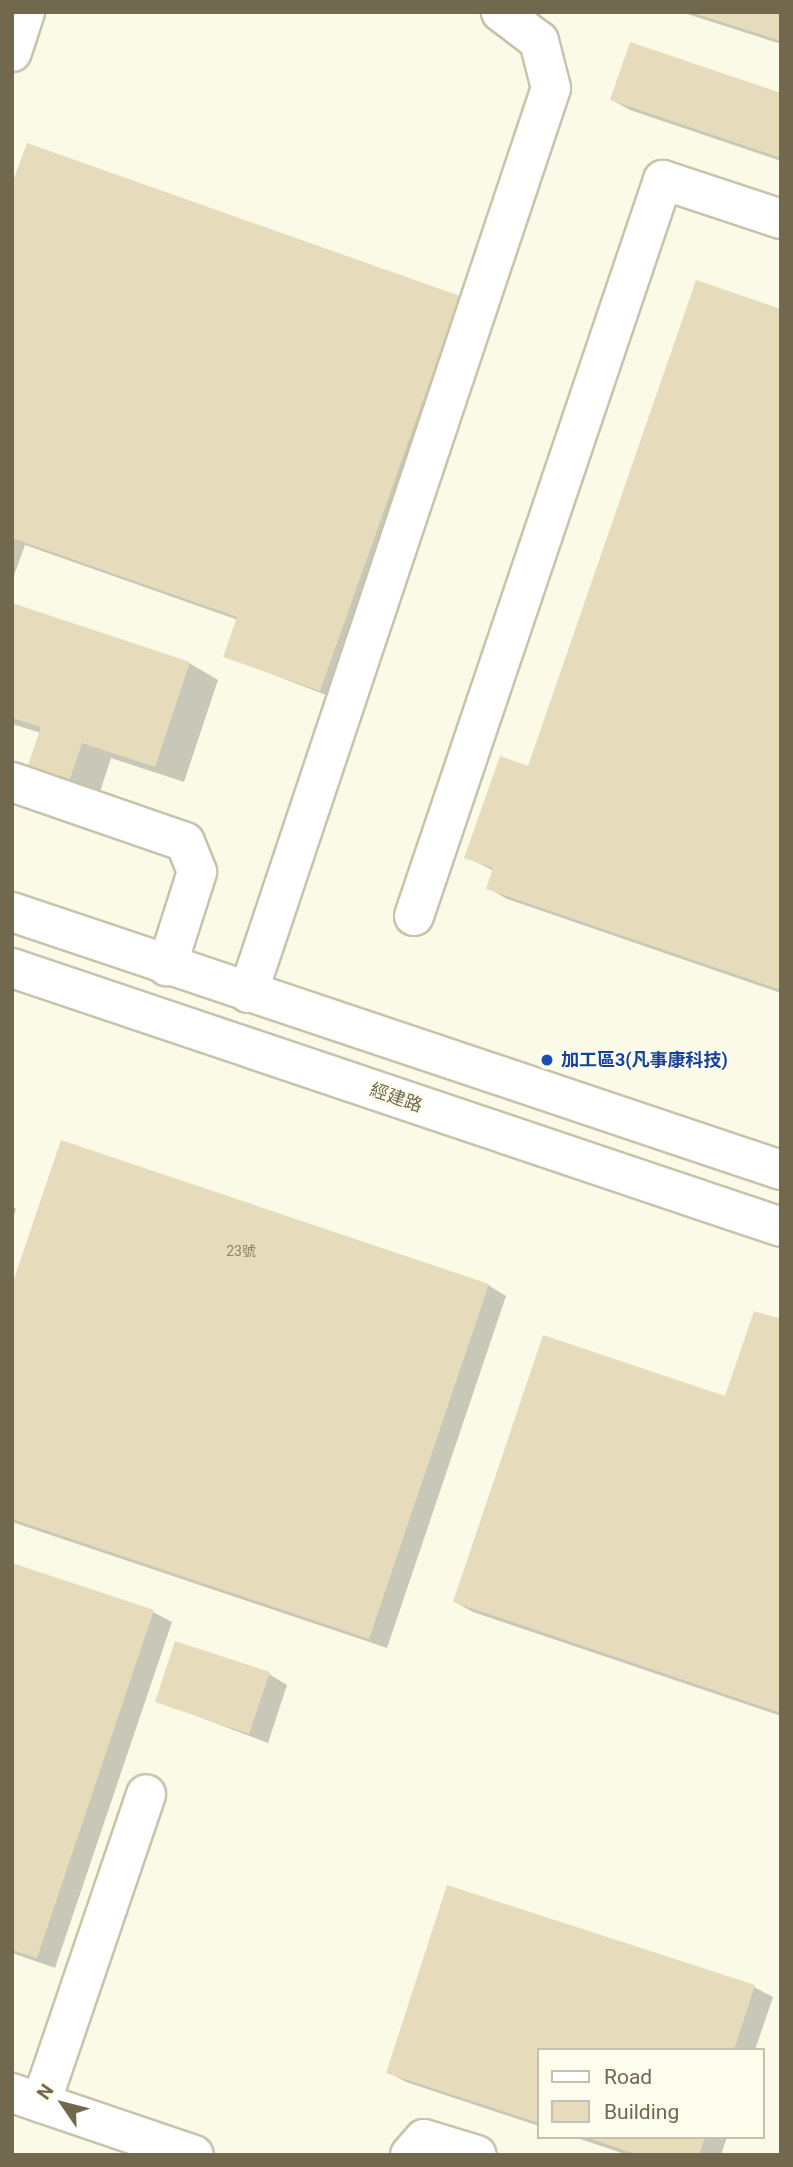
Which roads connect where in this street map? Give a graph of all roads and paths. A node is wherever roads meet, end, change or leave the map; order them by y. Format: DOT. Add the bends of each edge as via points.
graph roads {
  1 [pos="25,12"];
  2 [pos="500,12"];
  3 [pos="12,52"];
  4 [pos="781,219"];
  5 [pos="12,782"];
  6 [pos="12,912"];
  7 [pos="414,916"];
  8 [pos="167,966"];
  9 [pos="12,968"];
  10 [pos="248,993"];
  11 [pos="781,1170"];
  12 [pos="781,1227"];
  13 [pos="146,1794"];
  14 [pos="26,2098"];
  15 [pos="194,2155"];
  16 [pos="410,2155"];
  17 [pos="477,2155"];
  1 -- 3 [label="street"];
  2 -- 10 [label="street" via="539,41 551,88"];
  4 -- 7 [label="street" via="663,180"];
  5 -- 8 [label="street" via="185,842 197,872"];
  6 -- 8 [label="street"];
  8 -- 10 [label="street"];
  9 -- 12 [label="street, 經建路"];
  10 -- 11 [label="street"];
  13 -- 14 [label="street"];
  14 -- 15 [label="street"];
  16 -- 17 [label="street" via="424,2139"];
}
